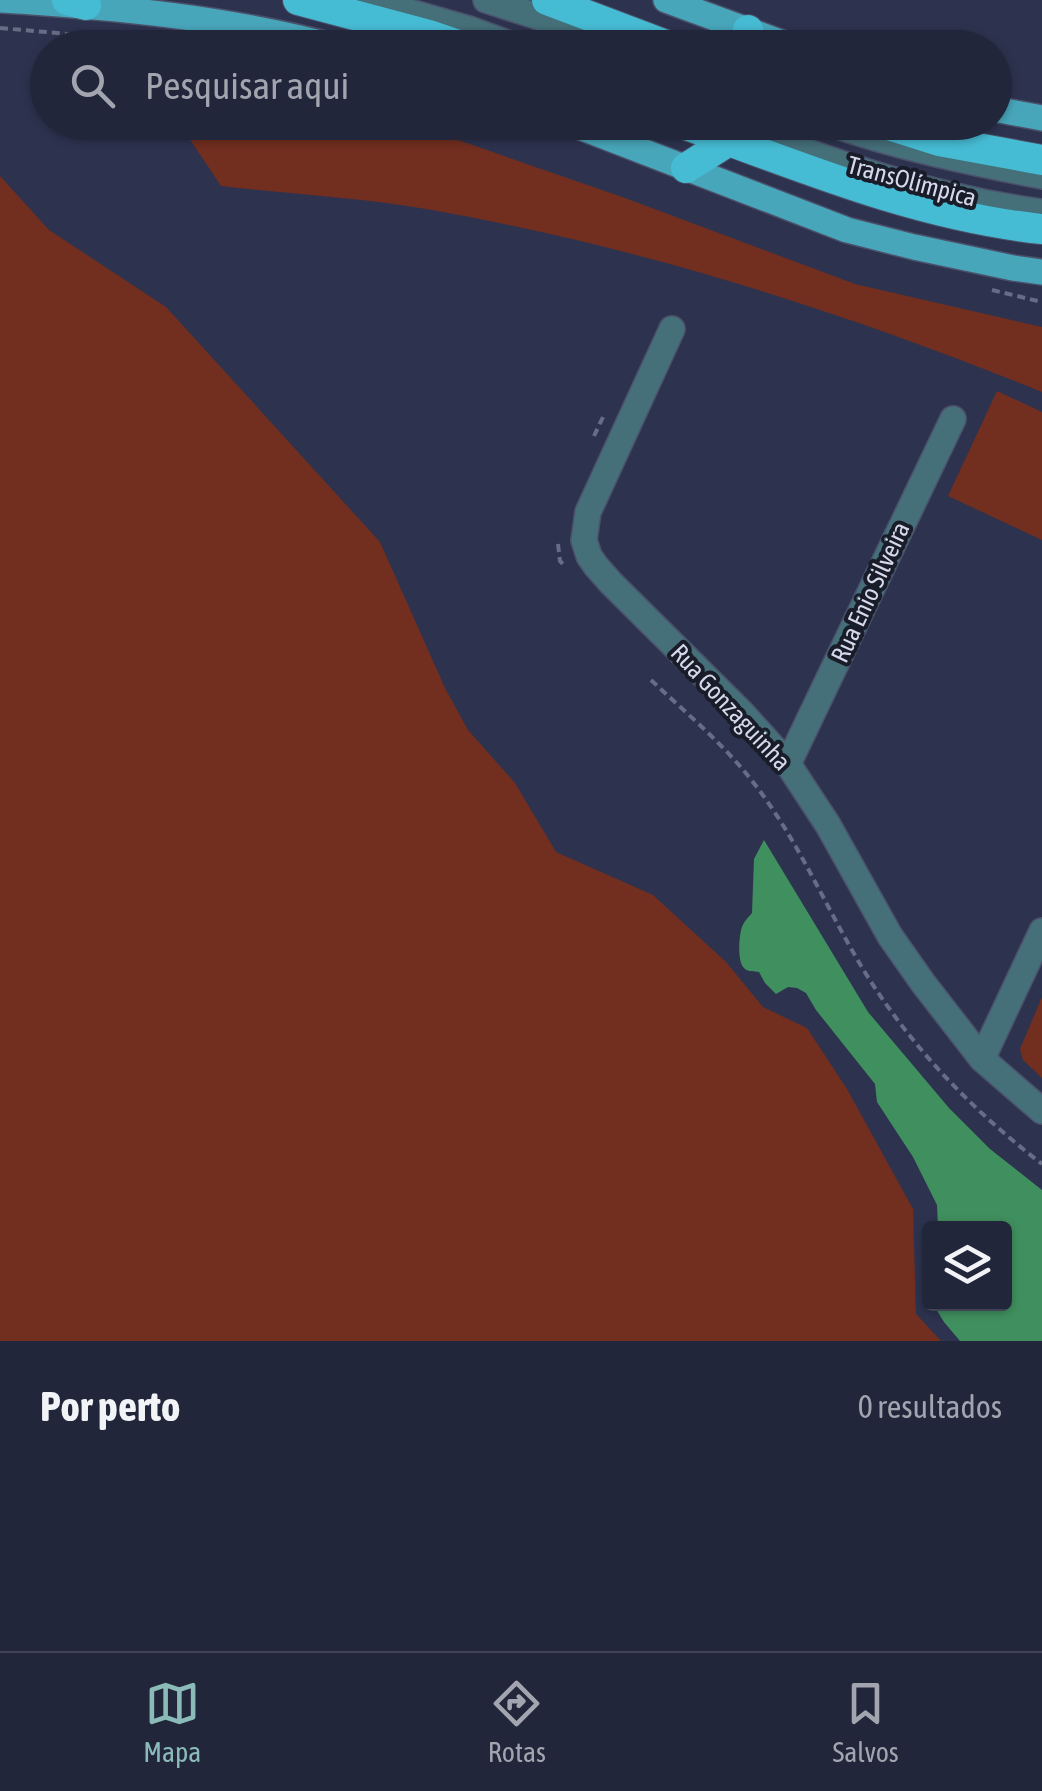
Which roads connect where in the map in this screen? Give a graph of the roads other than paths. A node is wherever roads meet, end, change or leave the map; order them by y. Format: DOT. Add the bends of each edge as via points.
graph roads {
  1 [pos="1,0"];
  2 [pos="298,0"];
  3 [pos="368,0"];
  4 [pos="486,0"];
  5 [pos="547,0"];
  6 [pos="666,0"];
  7 [pos="77,3"];
  8 [pos="260,30"];
  9 [pos="410,30"];
  10 [pos="474,30"];
  11 [pos="572,30"];
  12 [pos="626,30"];
  13 [pos="731,30"];
  14 [pos="1012,112"];
  15 [pos="1042,118"];
  16 [pos="614,140"];
  17 [pos="720,140"];
  18 [pos="760,140"];
  19 [pos="771,140"];
  20 [pos="880,140"];
  21 [pos="936,140"];
  22 [pos="1042,160"];
  23 [pos="686,168"];
  24 [pos="1042,176"];
  25 [pos="1042,212"];
  26 [pos="1042,229"];
  27 [pos="1042,272"];
  28 [pos="672,329"];
  29 [pos="953,419"];
  30 [pos="788,764"];
  31 [pos="1042,931"];
  32 [pos="982,1059"];
  33 [pos="1042,1111"];
  1 -- 7 [label="main road"];
  2 -- 9 [label="highway"];
  3 -- 10 [label="street"];
  4 -- 11 [label="street"];
  5 -- 12 [label="highway"];
  6 -- 13 [label="main road"];
  7 -- 8 [label="main road"];
  14 -- 15 [label="main road"];
  16 -- 23 [label="main road"];
  17 -- 23 [label="highway"];
  18 -- 26 [label="highway" via="860,188"];
  19 -- 25 [label="street, TransOlímpica" via="931,189"];
  20 -- 24 [label="street, TransOlímpica"];
  21 -- 22 [label="highway"];
  23 -- 27 [label="main road" via="848,230"];
  28 -- 30 [label="street, Rua Gonzaguinha" via="588,512 584,540 610,583"];
  29 -- 30 [label="street, Rua Enio Silveira"];
  30 -- 32 [label="street, Rua Gonzaguinha" via="890,936"];
  31 -- 32 [label="street"];
  32 -- 33 [label="street, Rua Gonzaguinha"];
}
